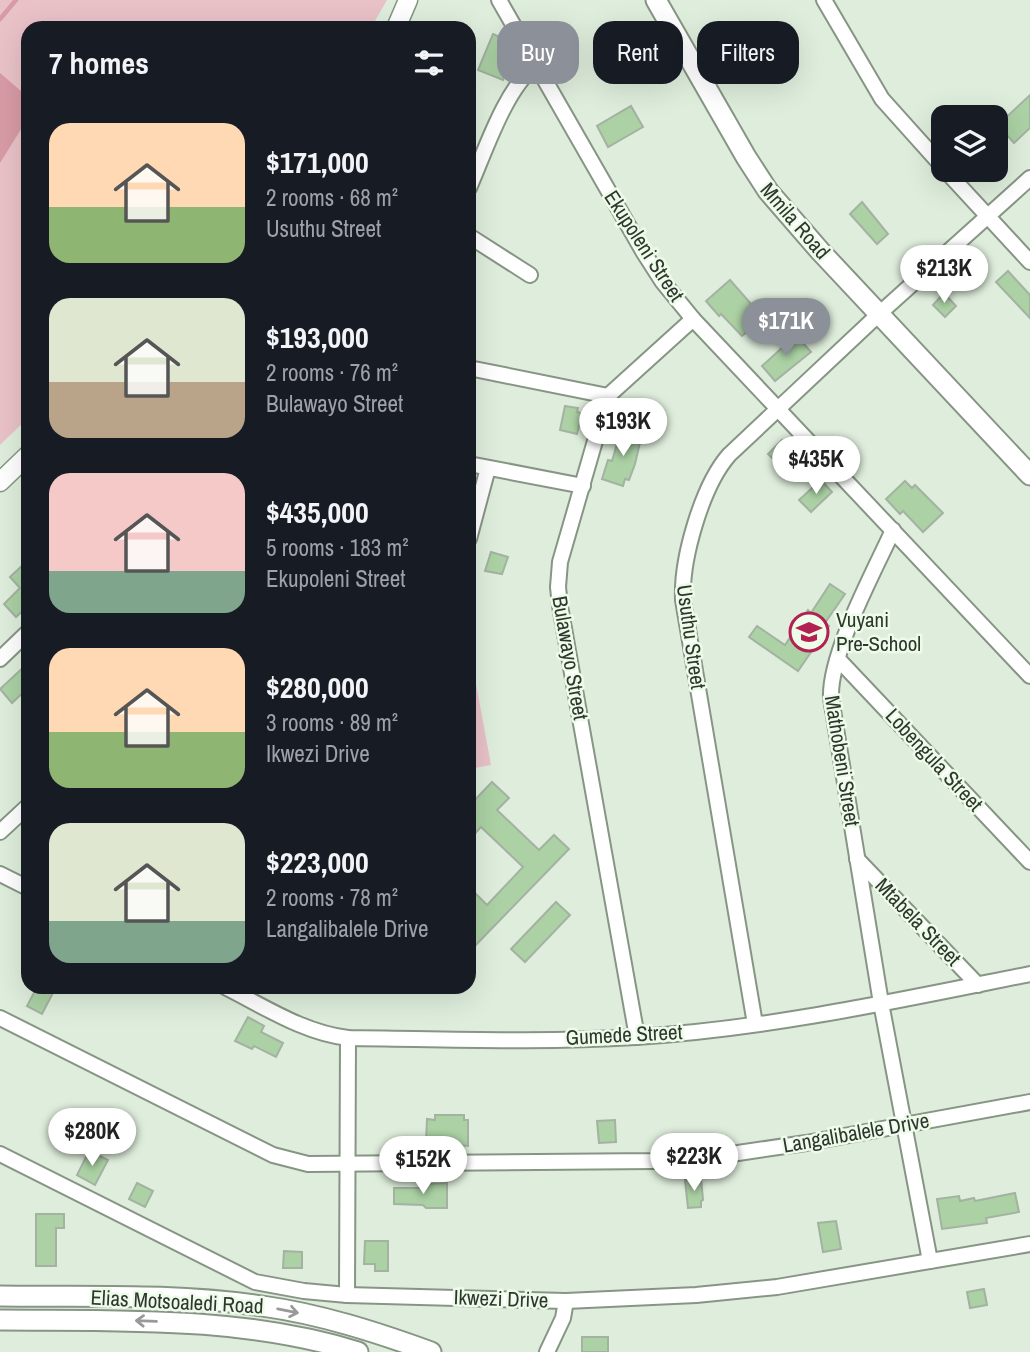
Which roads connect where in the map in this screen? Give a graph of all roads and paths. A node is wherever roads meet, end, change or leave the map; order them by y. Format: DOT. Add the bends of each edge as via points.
graph roads {
  1 [pos="408,0"];
  2 [pos="499,0"];
  3 [pos="656,0"];
  4 [pos="668,0"];
  5 [pos="824,0"];
  6 [pos="399,21"];
  7 [pos="511,21"];
  8 [pos="519,84"];
  9 [pos="547,84"];
  10 [pos="711,88"];
  11 [pos="931,154"];
  12 [pos="476,172"];
  13 [pos="1030,178"];
  14 [pos="956,182"];
  15 [pos="986,215"];
  16 [pos="476,240"];
  17 [pos="1030,262"];
  18 [pos="530,275"];
  19 [pos="883,310"];
  20 [pos="693,319"];
  21 [pos="476,369"];
  22 [pos="608,396"];
  23 [pos="779,408"];
  24 [pos="1030,459"];
  25 [pos="21,462"];
  26 [pos="476,465"];
  27 [pos="488,468"];
  28 [pos="1030,475"];
  29 [pos="0,482"];
  30 [pos="583,485"];
  31 [pos="476,513"];
  32 [pos="893,530"];
  33 [pos="21,639"];
  34 [pos="0,659"];
  35 [pos="838,659"];
  36 [pos="1030,676"];
  37 [pos="21,812"];
  38 [pos="0,832"];
  39 [pos="857,859"];
  40 [pos="1030,862"];
  41 [pos="0,874"];
  42 [pos="21,884"];
  43 [pos="1030,974"];
  44 [pos="978,985"];
  45 [pos="239,994"];
  46 [pos="881,1003"];
  47 [pos="0,1018"];
  48 [pos="755,1024"];
  49 [pos="637,1037"];
  50 [pos="348,1038"];
  51 [pos="1030,1102"];
  52 [pos="904,1125"];
  53 [pos="0,1154"];
  54 [pos="349,1165"];
  55 [pos="1030,1244"];
  56 [pos="930,1261"];
  57 [pos="347,1295"];
  58 [pos="0,1296"];
  59 [pos="566,1301"];
  60 [pos="0,1320"];
  61 [pos="358,1352"];
  62 [pos="431,1352"];
  63 [pos="547,1352"];
  1 -- 6 [label="street"];
  2 -- 7 [label="street, Ekupoleni Street"];
  3 -- 10 [label="main road, Mmila Road"];
  4 -- 10 [label="main road, Mmila Road"];
  5 -- 11 [label="street" via="882,99"];
  8 -- 12 [label="street"];
  9 -- 20 [label="street, Ekupoleni Street" via="644,253"];
  10 -- 19 [label="main road, Mmila Road" via="768,191"];
  13 -- 15 [label="street, Usuthu Street"];
  14 -- 15 [label="street"];
  15 -- 17 [label="street"];
  15 -- 19 [label="street, Usuthu Street"];
  16 -- 18 [label="street"];
  19 -- 23 [label="street, Usuthu Street"];
  19 -- 24 [label="main road, Mmila Road"];
  19 -- 28 [label="main road, Mmila Road"];
  20 -- 22 [label="street"];
  20 -- 23 [label="street, Ekupoleni Street"];
  21 -- 22 [label="street"];
  22 -- 30 [label="street, Bulawayo Street"];
  23 -- 32 [label="street, Ekupoleni Street"];
  23 -- 48 [label="street, Usuthu Street" via="729,455 712,479 682,583"];
  25 -- 29 [label="street"];
  26 -- 27 [label="street"];
  27 -- 30 [label="street"];
  27 -- 31 [label="street"];
  30 -- 49 [label="street, Bulawayo Street" via="560,562 558,587"];
  32 -- 35 [label="street, Mathobeni Street"];
  32 -- 36 [label="street, Ekupoleni Street"];
  33 -- 34 [label="street"];
  35 -- 39 [label="street, Mathobeni Street" via="831,698"];
  35 -- 40 [label="street, Lobengula Street"];
  37 -- 38 [label="street"];
  39 -- 44 [label="street, Mtabela Street"];
  39 -- 46 [label="street, Mathobeni Street"];
  41 -- 42 [label="street"];
  43 -- 44 [label="street, Gumede Street"];
  44 -- 46 [label="street, Gumede Street"];
  45 -- 50 [label="street, Gumede Street" via="317,1033"];
  46 -- 48 [label="street, Gumede Street"];
  46 -- 52 [label="street, Mathobeni Street"];
  47 -- 54 [label="street, Langalibalele Drive" via="273,1155 308,1164"];
  48 -- 49 [label="street, Gumede Street"];
  49 -- 50 [label="street, Gumede Street"];
  50 -- 54 [label="street"];
  51 -- 52 [label="street, Langalibalele Drive"];
  52 -- 54 [label="street, Langalibalele Drive" via="775,1148 655,1161"];
  52 -- 56 [label="street, Mathobeni Street"];
  53 -- 57 [label="street, Ikwezi Drive" via="256,1282"];
  54 -- 57 [label="street"];
  55 -- 56 [label="street, Ikwezi Drive"];
  56 -- 59 [label="street, Ikwezi Drive" via="777,1287"];
  57 -- 59 [label="street, Ikwezi Drive"];
  58 -- 62 [label="main road, Elias Motsoaledi Road, one-way" via="150,1297 263,1306 344,1323"];
  59 -- 63 [label="street"];
  61 -- 60 [label="main road, Elias Motsoaledi Road, one-way" via="234,1325"];
}
